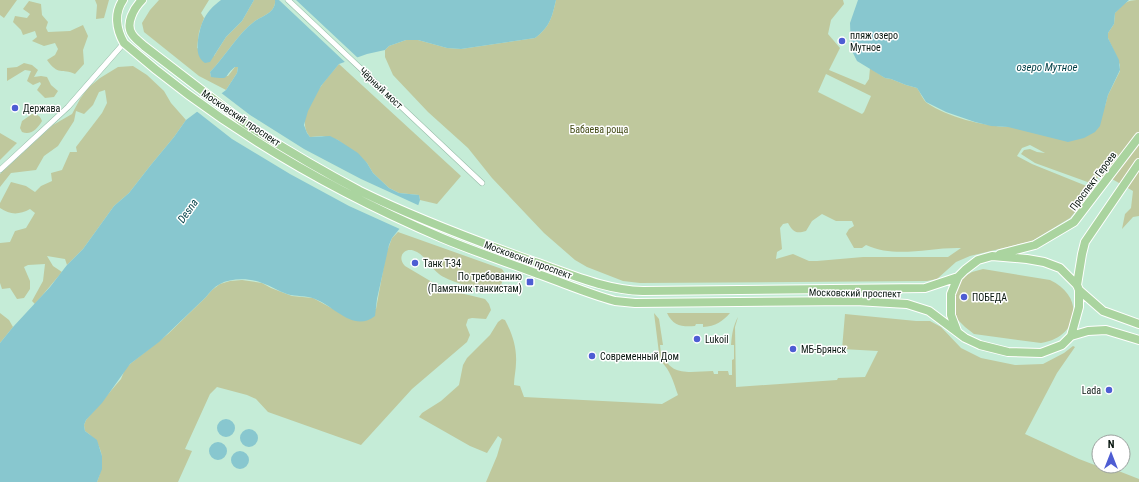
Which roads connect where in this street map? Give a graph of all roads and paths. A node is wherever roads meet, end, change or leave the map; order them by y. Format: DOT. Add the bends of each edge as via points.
graph roads {
  1 [pos="123,0"];
  2 [pos="142,0"];
  3 [pos="288,0"];
  4 [pos="124,43"];
  5 [pos="1139,137"];
  6 [pos="1139,163"];
  7 [pos="0,170"];
  8 [pos="482,183"];
  9 [pos="992,256"];
  10 [pos="958,277"];
  11 [pos="1078,288"];
  12 [pos="1139,324"];
  13 [pos="957,331"];
  14 [pos="1071,336"];
  15 [pos="1139,340"];
  1 -- 4 [label="main road" via="117,16 118,28"];
  2 -- 10 [label="main road, Московский проспект" via="132,15 132,34 247,125 361,191 446,229 593,283 631,291 925,288"];
  3 -- 8 [label="street, Чёрный мост"];
  4 -- 7 [label="street" via="68,107"];
  4 -- 13 [label="main road, Московский проспект" via="200,103 259,144 312,175 442,238 615,302 907,304 929,311"];
  5 -- 9 [label="main road, Проспект Героев" via="1074,222 1036,245"];
  6 -- 11 [label="main road" via="1085,242"];
  9 -- 10 [label="main road" via="978,260"];
  9 -- 11 [label="main road" via="1044,262 1060,268"];
  10 -- 13 [label="main road" via="951,294 951,315"];
  11 -- 12 [label="main road" via="1103,311"];
  11 -- 14 [label="main road" via="1077,317"];
  13 -- 14 [label="main road" via="980,345 1008,352 1041,353 1062,345"];
  14 -- 15 [label="main road" via="1088,331 1106,330"];
}
